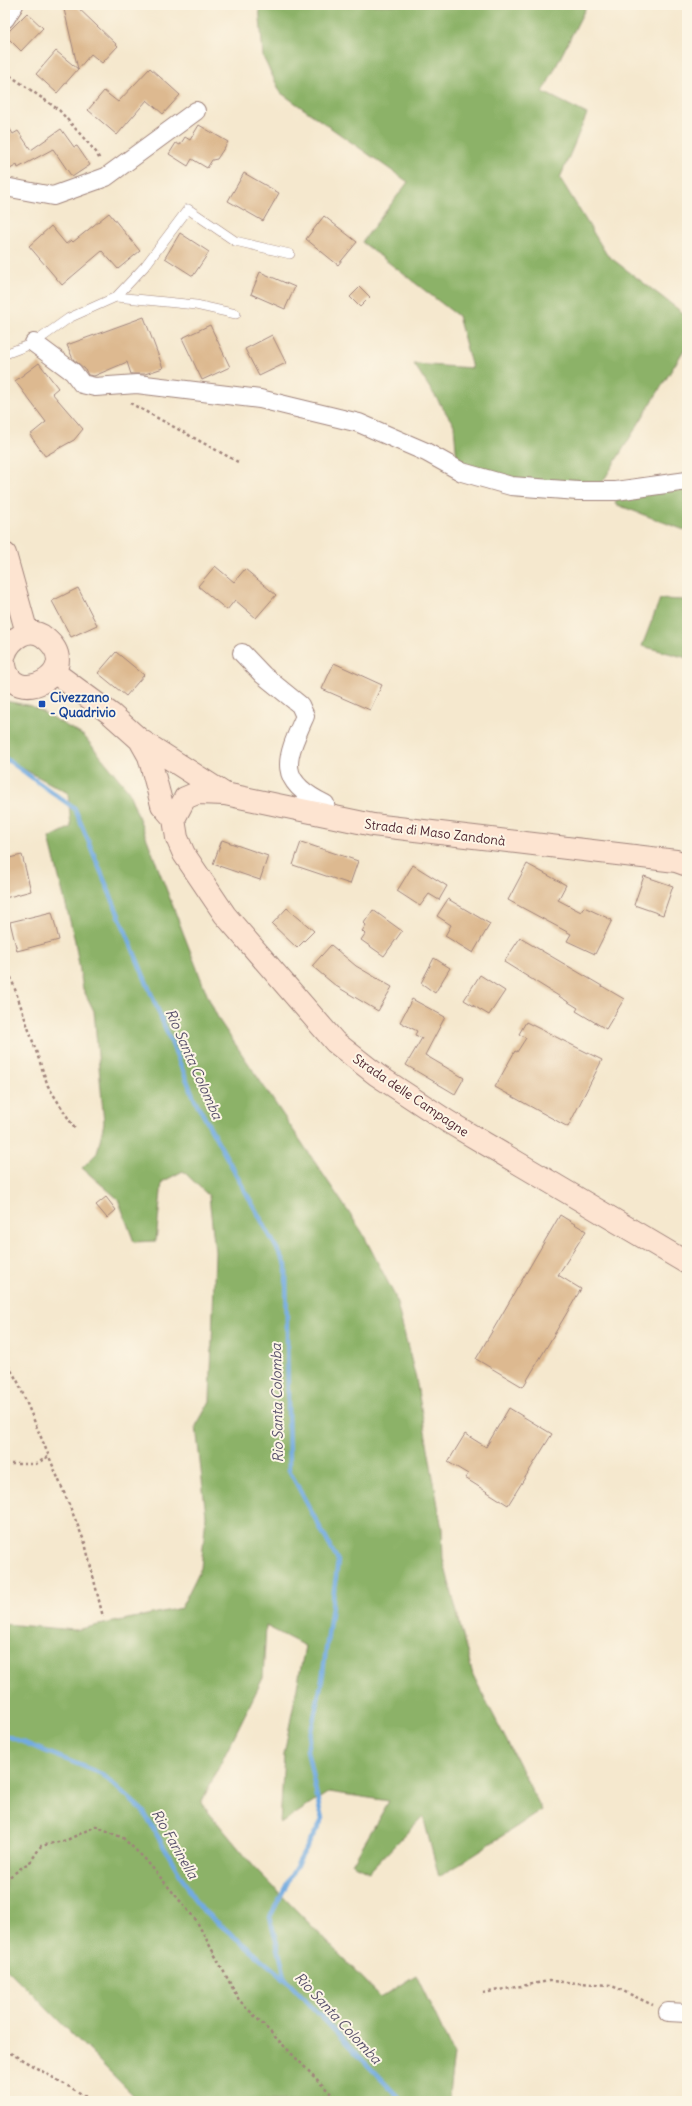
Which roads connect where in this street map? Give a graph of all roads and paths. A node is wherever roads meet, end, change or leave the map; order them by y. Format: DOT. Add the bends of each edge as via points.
graph roads {
  1 [pos="14,5"];
  2 [pos="5,18"];
  3 [pos="5,72"];
  4 [pos="196,111"];
  5 [pos="96,180"];
  6 [pos="5,187"];
  7 [pos="290,254"];
  8 [pos="116,298"];
  9 [pos="236,314"];
  10 [pos="34,343"];
  11 [pos="5,354"];
  12 [pos="124,403"];
  13 [pos="238,462"];
  14 [pos="687,481"];
  15 [pos="5,554"];
  16 [pos="27,633"];
  17 [pos="242,653"];
  18 [pos="5,664"];
  19 [pos="54,672"];
  20 [pos="139,739"];
  21 [pos="165,757"];
  22 [pos="154,776"];
  23 [pos="225,794"];
  24 [pos="185,798"];
  25 [pos="326,816"];
  26 [pos="174,818"];
  27 [pos="687,865"];
  28 [pos="5,960"];
  29 [pos="75,1129"];
  30 [pos="687,1263"];
  31 [pos="5,1360"];
  32 [pos="49,1456"];
  33 [pos="5,1464"];
  34 [pos="103,1617"];
  35 [pos="5,1880"];
  36 [pos="5,1953"];
  37 [pos="5,1957"];
  38 [pos="483,1993"];
  39 [pos="668,2012"];
  40 [pos="687,2012"];
  41 [pos="5,2050"];
  42 [pos="94,2101"];
  43 [pos="338,2101"];
  1 -- 2 [label="street"];
  3 -- 5 [label="path" via="59,110 96,152 100,157"];
  4 -- 5 [label="street" via="106,177"];
  5 -- 6 [label="street" via="53,196"];
  7 -- 8 [label="lane" via="235,241 188,210 145,266"];
  8 -- 9 [label="lane" via="196,306"];
  8 -- 10 [label="lane" via="69,318"];
  10 -- 11 [label="lane"];
  10 -- 14 [label="street" via="73,372 82,384 137,384 260,399 301,408 359,423 426,452 462,472 511,486 616,491"];
  12 -- 13 [label="path" via="132,403"];
  15 -- 16 [label="street"];
  16 -- 18 [label="street" via="16,637 8,646"];
  16 -- 19 [label="street" via="42,635 53,644 57,658"];
  17 -- 25 [label="street" via="304,711 305,716 292,748 288,770 297,786 308,796 325,804"];
  18 -- 19 [label="street" via="12,679 23,685 41,684"];
  19 -- 20 [label="street" via="112,714"];
  20 -- 21 [label="street"];
  20 -- 22 [label="street" via="149,756"];
  21 -- 23 [label="street"];
  21 -- 24 [label="street" via="176,772"];
  22 -- 24 [label="street"];
  22 -- 26 [label="street" via="162,805"];
  23 -- 24 [label="street, Strada di Maso Zandonà" via="197,793"];
  23 -- 25 [label="street, Strada di Maso Zandonà"];
  24 -- 26 [label="street"];
  25 -- 27 [label="street, Strada di Maso Zandonà" via="373,825"];
  26 -- 30 [label="street, Strada delle Campagne" via="177,838 184,854 226,915 335,1042 378,1075 447,1121"];
  28 -- 29 [label="path" via="48,1086"];
  31 -- 32 [label="path" via="18,1382"];
  32 -- 33 [label="path" via="36,1464"];
  32 -- 34 [label="path" via="85,1543"];
  35 -- 43 [label="path" via="31,1861 41,1846 67,1840 96,1826 123,1838 145,1859 196,1920 239,2000"];
  36 -- 37 [label="path"];
  38 -- 39 [label="path" via="549,1981 610,1985"];
  39 -- 40 [label="street"];
  41 -- 42 [label="path"];
}
